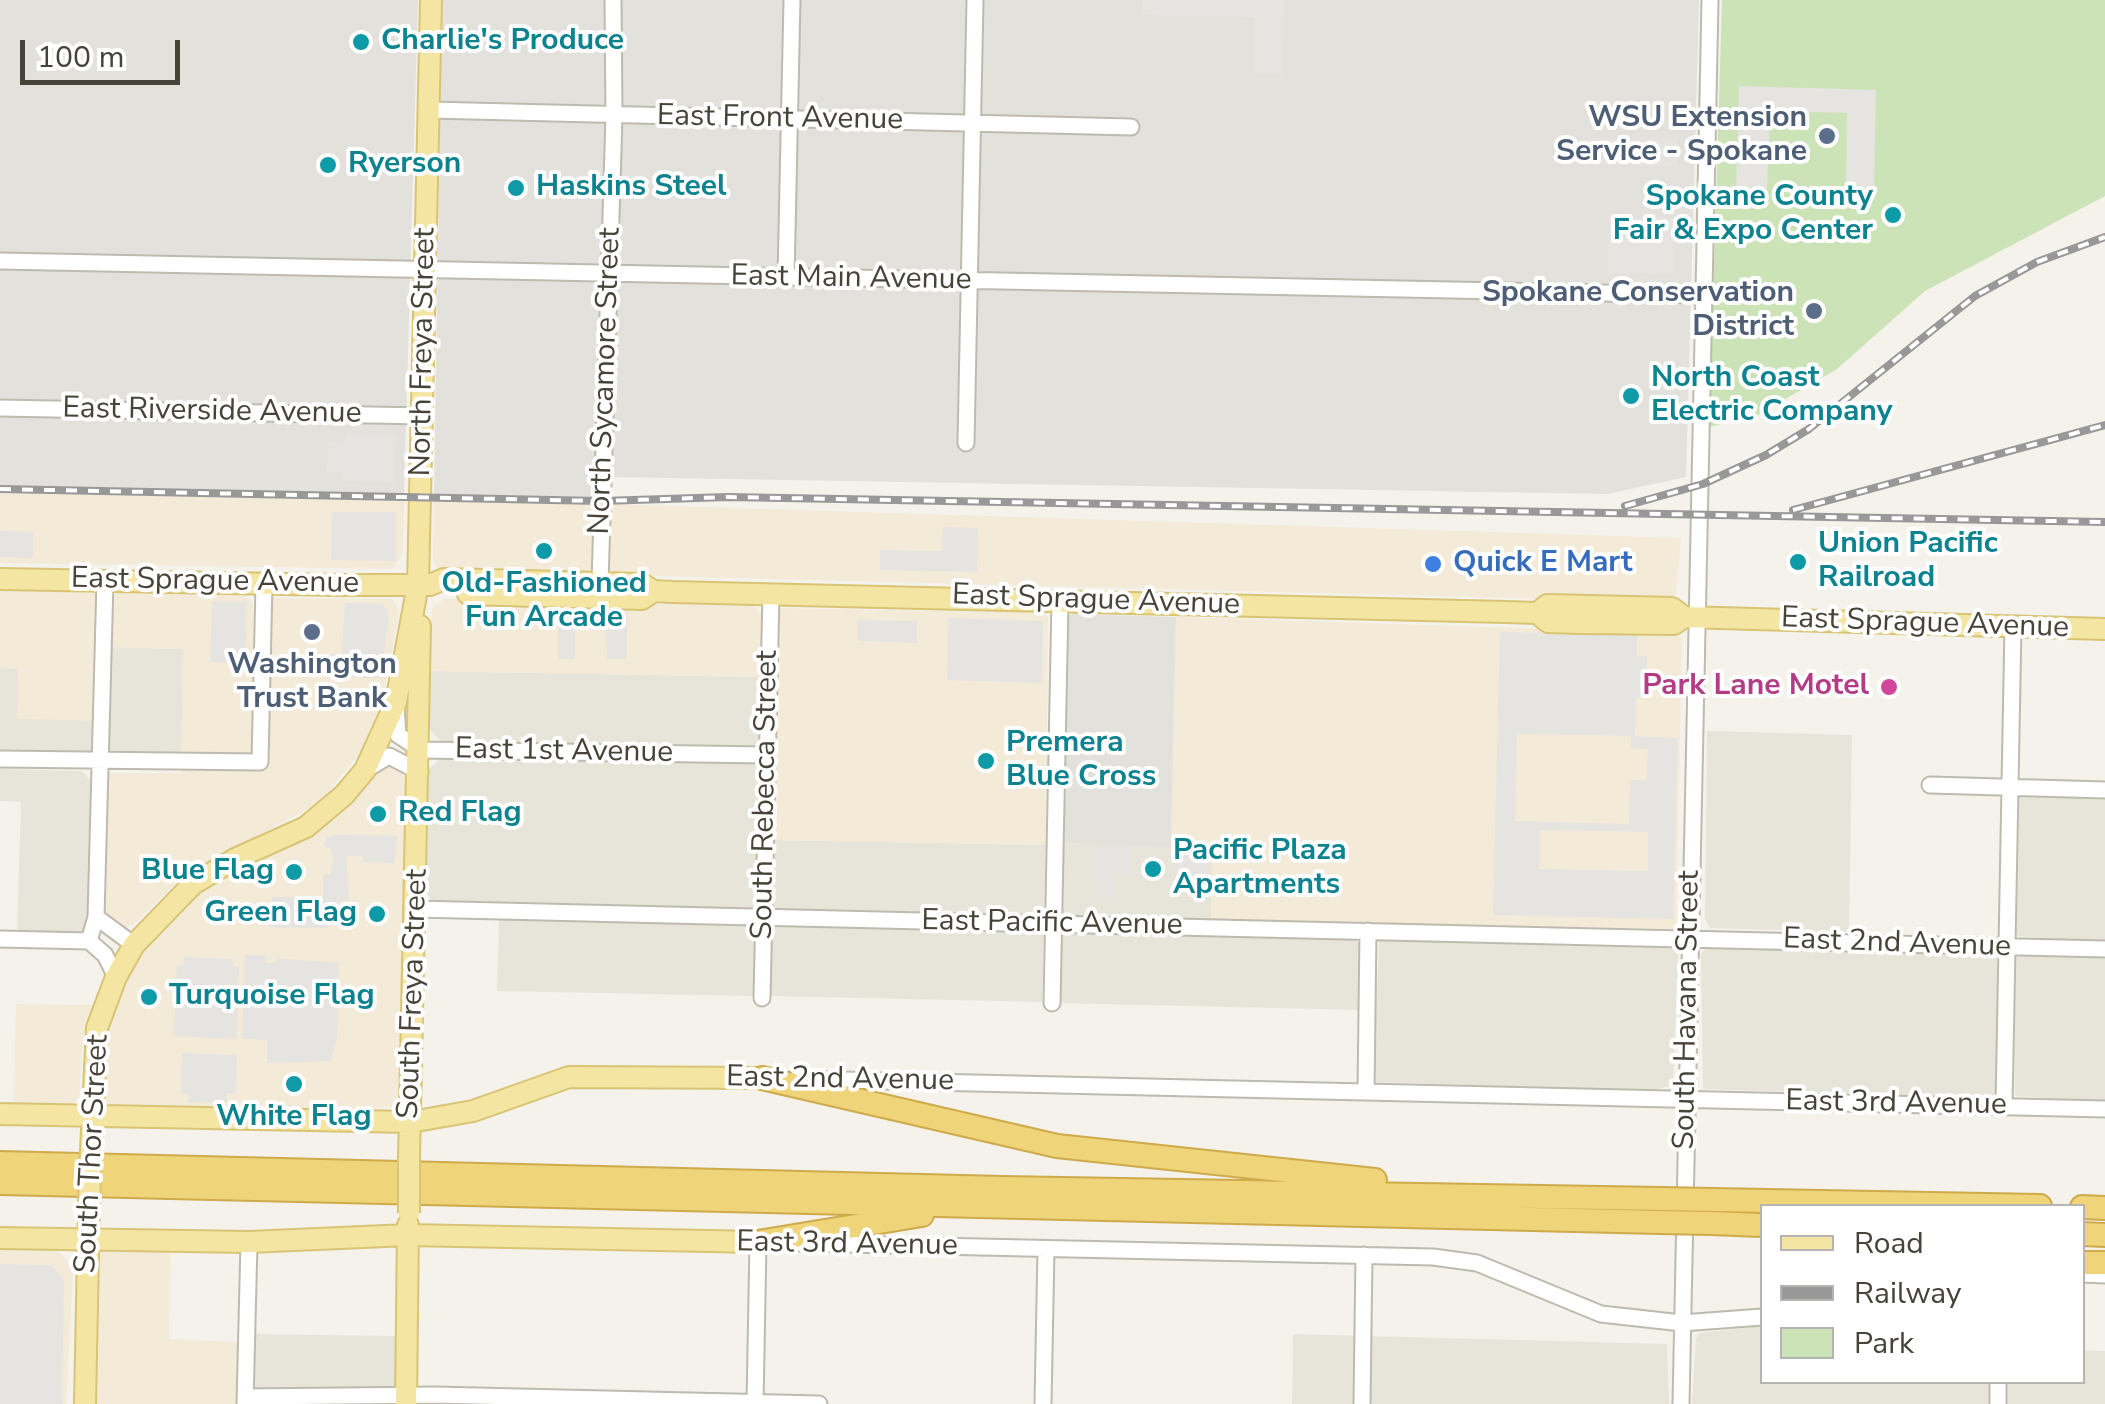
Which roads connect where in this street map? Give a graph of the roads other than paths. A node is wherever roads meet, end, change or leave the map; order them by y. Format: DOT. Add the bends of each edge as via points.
graph roads {
  1 [pos="431,0"];
  2 [pos="613,0"];
  3 [pos="792,0"];
  4 [pos="975,0"];
  5 [pos="1710,0"];
  6 [pos="429,110"];
  7 [pos="614,116"];
  8 [pos="789,119"];
  9 [pos="972,122"];
  10 [pos="1130,127"];
  11 [pos="0,261"];
  12 [pos="426,268"];
  13 [pos="610,272"];
  14 [pos="786,278"];
  15 [pos="970,282"];
  16 [pos="1702,295"];
  17 [pos="0,408"];
  18 [pos="423,416"];
  19 [pos="966,444"];
  20 [pos="0,579"];
  21 [pos="105,581"];
  22 [pos="600,583"];
  23 [pos="264,584"];
  24 [pos="424,585"];
  25 [pos="654,591"];
  26 [pos="770,593"];
  27 [pos="1060,600"];
  28 [pos="1690,617"];
  29 [pos="2013,626"];
  30 [pos="2105,629"];
  31 [pos="396,702"];
  32 [pos="767,755"];
  33 [pos="0,758"];
  34 [pos="102,760"];
  35 [pos="421,761"];
  36 [pos="365,770"];
  37 [pos="1930,785"];
  38 [pos="2011,787"];
  39 [pos="2105,790"];
  40 [pos="416,909"];
  41 [pos="96,917"];
  42 [pos="764,917"];
  43 [pos="1053,924"];
  44 [pos="1368,931"];
  45 [pos="1688,938"];
  46 [pos="0,939"];
  47 [pos="89,941"];
  48 [pos="134,944"];
  49 [pos="2008,946"];
  50 [pos="2105,949"];
  51 [pos="116,977"];
  52 [pos="762,998"];
  53 [pos="1052,1003"];
  54 [pos="762,1078"];
  55 [pos="1366,1092"];
  56 [pos="1686,1099"];
  57 [pos="2004,1106"];
  58 [pos="2105,1109"];
  59 [pos="0,1114"];
  60 [pos="92,1116"];
  61 [pos="411,1122"];
  62 [pos="0,1163"];
  63 [pos="0,1183"];
  64 [pos="1603,1198"];
  65 [pos="976,1206"];
  66 [pos="1660,1210"];
  67 [pos="1760,1211"];
  68 [pos="1712,1212"];
  69 [pos="408,1224"];
  70 [pos="1760,1224"];
  71 [pos="8,1238"];
  72 [pos="88,1239"];
  73 [pos="249,1242"];
  74 [pos="758,1242"];
  75 [pos="1046,1250"];
  76 [pos="1364,1255"];
  77 [pos="87,1270"];
  78 [pos="1760,1318"];
  79 [pos="1682,1323"];
  80 [pos="246,1400"];
  81 [pos="406,1401"];
  82 [pos="755,1403"];
  83 [pos="84,1404"];
  84 [pos="819,1404"];
  85 [pos="1043,1404"];
  86 [pos="1362,1404"];
  87 [pos="1681,1404"];
  1 -- 6 [label="main road, North Freya Street"];
  2 -- 7 [label="street, North Sycamore Street"];
  3 -- 8 [label="street"];
  4 -- 9 [label="street"];
  5 -- 16 [label="street, South Havana Street"];
  6 -- 7 [label="street, East Front Avenue"];
  6 -- 12 [label="main road, North Freya Street"];
  7 -- 8 [label="street, East Front Avenue"];
  7 -- 13 [label="street, North Sycamore Street"];
  8 -- 9 [label="street, East Front Avenue"];
  8 -- 14 [label="street"];
  9 -- 10 [label="street, East Front Avenue"];
  9 -- 15 [label="street"];
  11 -- 12 [label="street, East Main Avenue"];
  12 -- 13 [label="street, East Main Avenue"];
  12 -- 18 [label="main road, North Freya Street"];
  13 -- 14 [label="street, East Main Avenue"];
  13 -- 22 [label="street, North Sycamore Street"];
  14 -- 15 [label="street, East Main Avenue"];
  15 -- 16 [label="street, East Main Avenue"];
  15 -- 19 [label="street"];
  16 -- 28 [label="street, South Havana Street"];
  17 -- 18 [label="street, East Riverside Avenue"];
  18 -- 24 [label="main road, North Freya Street"];
  20 -- 21 [label="main road, East Sprague Avenue"];
  21 -- 23 [label="main road, East Sprague Avenue"];
  21 -- 34 [label="street"];
  22 -- 24 [label="main road, East Sprague Avenue" via="444,579"];
  22 -- 25 [label="main road, East Sprague Avenue" via="642,584"];
  23 -- 24 [label="main road, East Sprague Avenue"];
  23 -- 34 [label="street" via="260,762"];
  24 -- 25 [label="main road, East Sprague Avenue" via="443,593 642,599"];
  24 -- 31 [label="main road"];
  24 -- 35 [label="main road, South Freya Street"];
  25 -- 26 [label="main road, East Sprague Avenue"];
  26 -- 27 [label="main road, East Sprague Avenue"];
  26 -- 32 [label="street, South Rebecca Street"];
  27 -- 28 [label="main road, East Sprague Avenue" via="1537,613 1548,622 1579,623 1674,624"];
  27 -- 43 [label="street"];
  28 -- 29 [label="main road, East Sprague Avenue"];
  28 -- 45 [label="street, South Havana Street"];
  29 -- 30 [label="main road, East Sprague Avenue"];
  29 -- 38 [label="street"];
  31 -- 35 [label="street, East 1st Avenue" via="398,735"];
  31 -- 36 [label="main road"];
  32 -- 35 [label="street, East 1st Avenue"];
  32 -- 42 [label="street, South Rebecca Street"];
  33 -- 34 [label="street"];
  34 -- 41 [label="street"];
  35 -- 36 [label="street, East 1st Avenue" via="389,756"];
  35 -- 40 [label="main road, South Freya Street"];
  36 -- 48 [label="main road, South Thor Street" via="306,827 193,884"];
  37 -- 38 [label="street"];
  38 -- 39 [label="street"];
  38 -- 49 [label="street"];
  40 -- 42 [label="street, East Pacific Avenue"];
  40 -- 61 [label="main road, South Freya Street"];
  41 -- 47 [label="street"];
  41 -- 48 [label="street"];
  42 -- 43 [label="street, East Pacific Avenue"];
  42 -- 52 [label="street, South Rebecca Street"];
  43 -- 44 [label="street, East Pacific Avenue"];
  43 -- 53 [label="street"];
  44 -- 45 [label="street, East Pacific Avenue"];
  44 -- 55 [label="street"];
  45 -- 49 [label="street, East 2nd Avenue"];
  45 -- 56 [label="street, South Havana Street"];
  46 -- 47 [label="street"];
  47 -- 51 [label="street"];
  48 -- 51 [label="main road, South Thor Street"];
  49 -- 50 [label="street, East 2nd Avenue"];
  49 -- 57 [label="street"];
  51 -- 60 [label="main road, South Thor Street" via="97,1028"];
  54 -- 55 [label="street, East 2nd Avenue"];
  54 -- 61 [label="main road, East 2nd Avenue" via="569,1077 473,1111"];
  54 -- 64 [label="highway" via="1057,1146"];
  55 -- 56 [label="street, East 2nd Avenue"];
  56 -- 57 [label="street, East 3rd Avenue"];
  56 -- 79 [label="street, South Havana Street"];
  57 -- 58 [label="street, East 3rd Avenue"];
  59 -- 60 [label="main road, East 2nd Avenue"];
  60 -- 61 [label="main road, East 2nd Avenue"];
  60 -- 72 [label="main road, South Thor Street, bridge"];
  61 -- 69 [label="main road, South Freya Street, bridge"];
  62 -- 64 [label="highway"];
  63 -- 65 [label="highway"];
  64 -- 66 [label="highway"];
  65 -- 66 [label="highway"];
  65 -- 74 [label="highway"];
  66 -- 68 [label="highway, bridge"];
  67 -- 68 [label="highway"];
  68 -- 70 [label="highway"];
  69 -- 73 [label="main road, East 3rd Avenue"];
  69 -- 74 [label="main road, East 3rd Avenue"];
  69 -- 81 [label="main road, South Freya Street"];
  71 -- 72 [label="main road, East 3rd Avenue"];
  71 -- 77 [label="main road" via="54,1246"];
  72 -- 73 [label="main road, East 3rd Avenue"];
  72 -- 77 [label="main road, South Thor Street"];
  73 -- 80 [label="street"];
  74 -- 75 [label="street, East 3rd Avenue"];
  74 -- 82 [label="street"];
  75 -- 76 [label="street, East 3rd Avenue"];
  75 -- 85 [label="street"];
  76 -- 79 [label="street, East 3rd Avenue" via="1477,1263 1601,1314"];
  76 -- 86 [label="street"];
  77 -- 83 [label="main road, South Thor Street"];
  78 -- 79 [label="street, East 3rd Avenue"];
  79 -- 87 [label="street, South Havana Street"];
  80 -- 81 [label="street"];
  81 -- 82 [label="street" via="434,1395"];
  82 -- 84 [label="street"];
}
